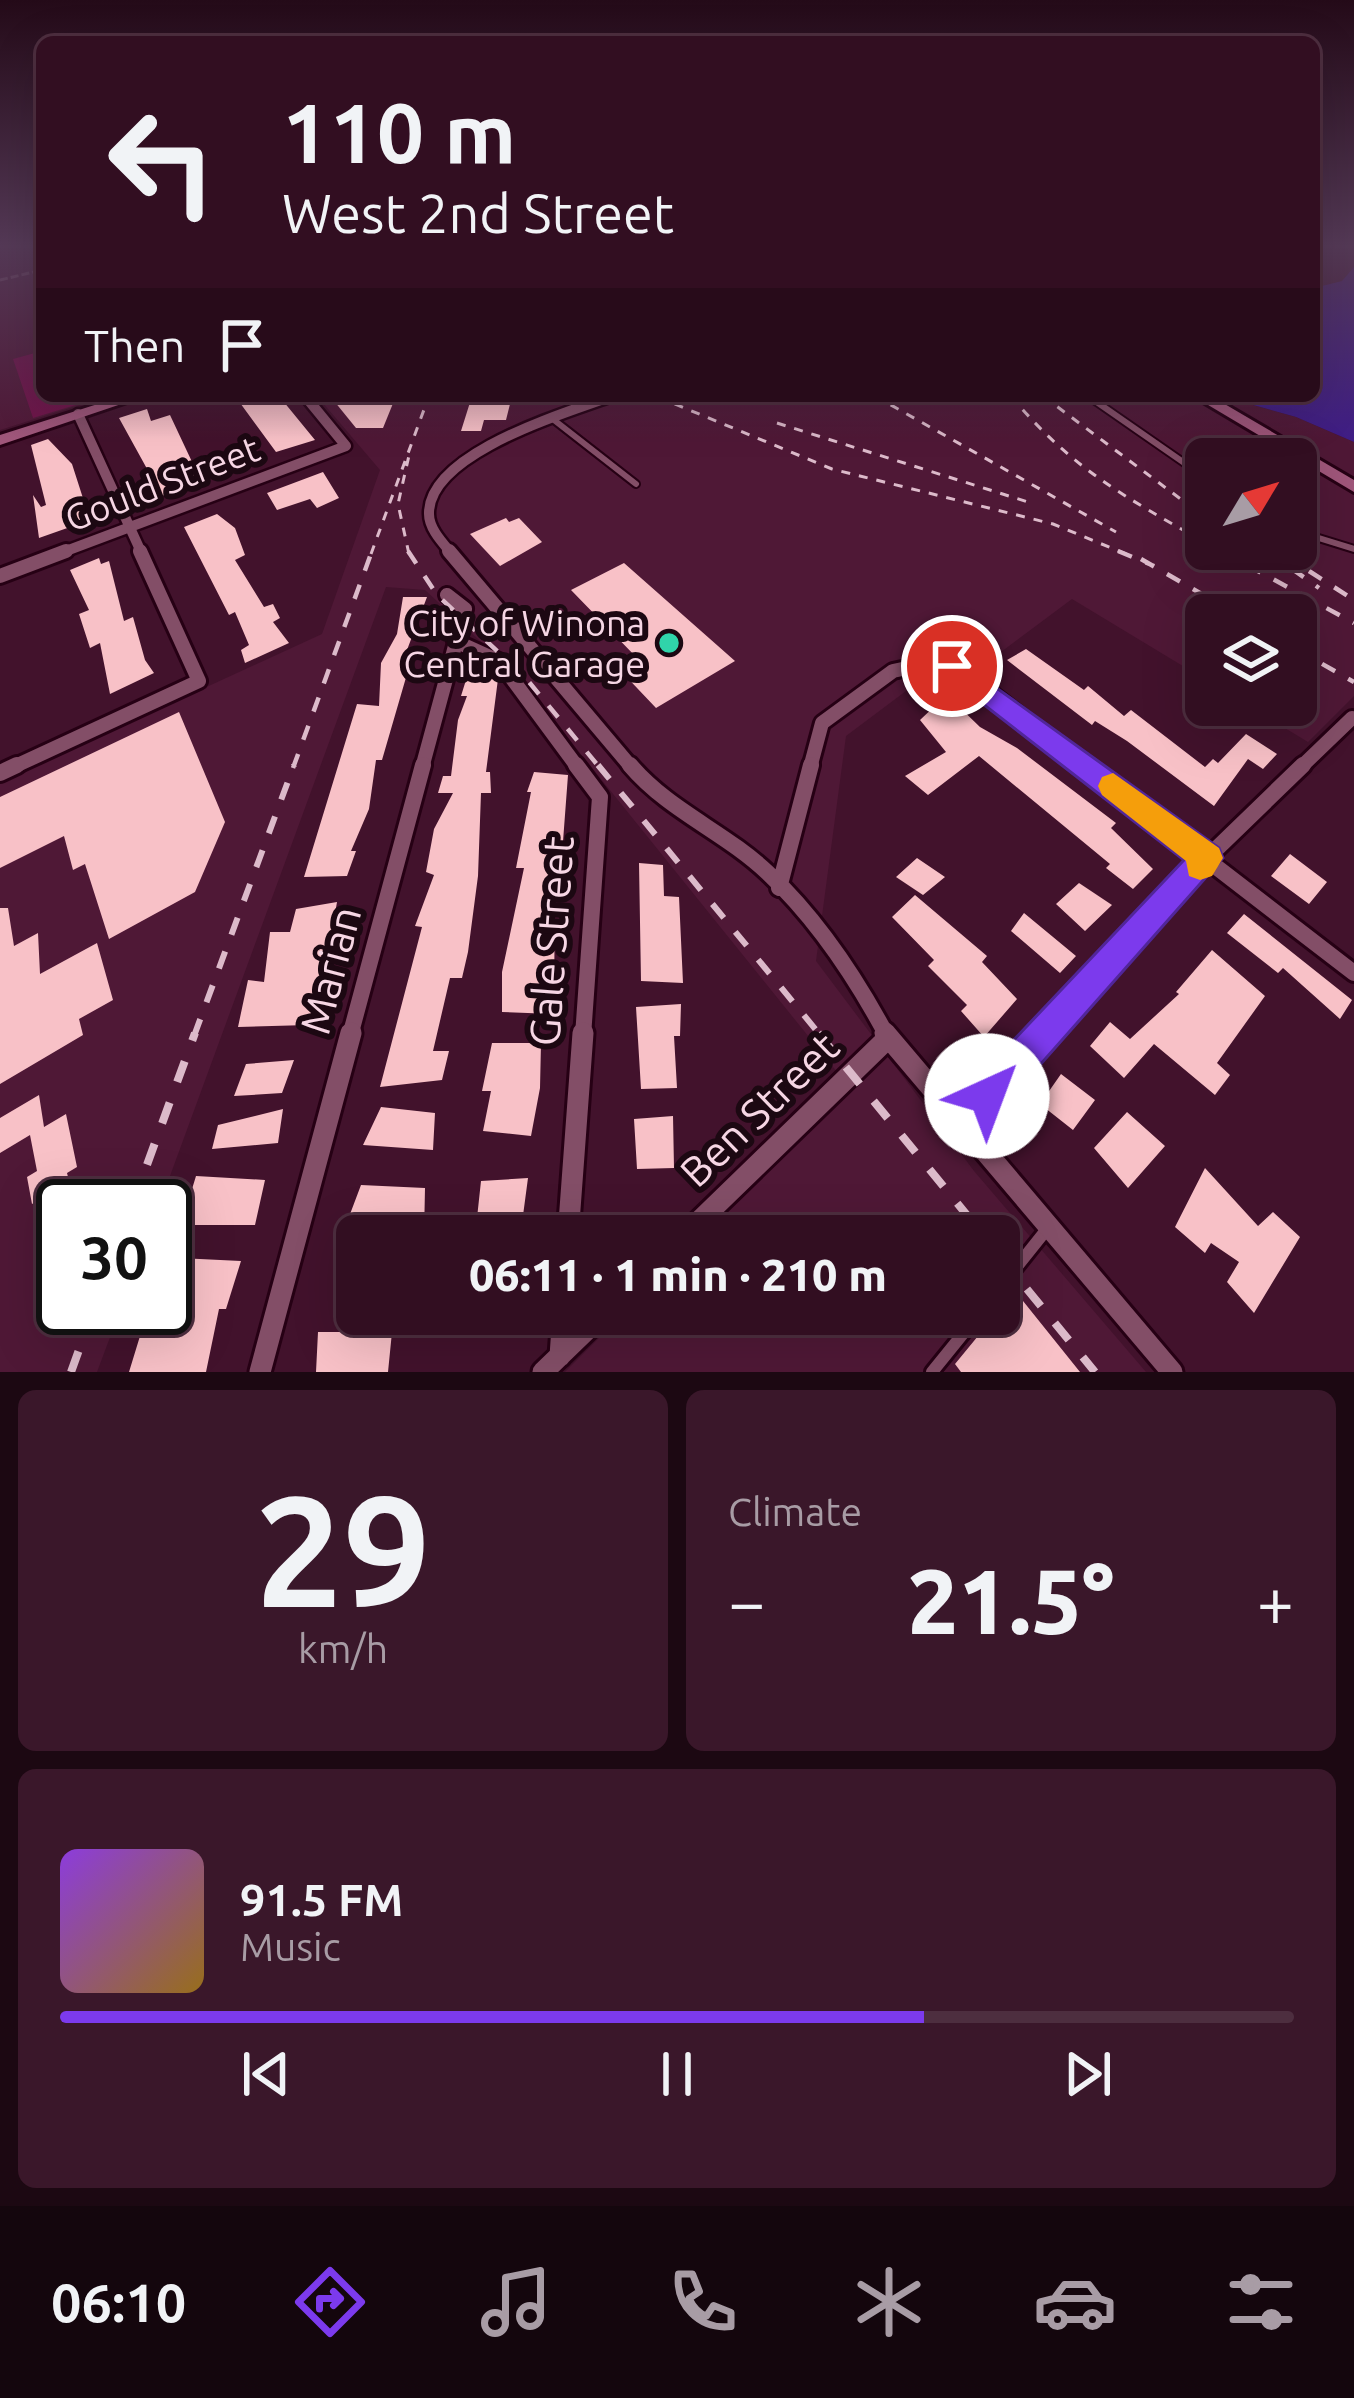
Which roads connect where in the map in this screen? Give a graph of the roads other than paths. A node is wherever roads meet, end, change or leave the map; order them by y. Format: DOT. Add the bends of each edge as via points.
graph roads {
  1 [pos="119,402"];
  2 [pos="310,402"];
  3 [pos="596,402"];
  4 [pos="1097,402"];
  5 [pos="1210,402"];
  6 [pos="78,415"];
  7 [pos="554,419"];
  8 [pos="0,440"];
  9 [pos="1185,463"];
  10 [pos="636,484"];
  11 [pos="1354,487"];
  12 [pos="130,528"];
  13 [pos="1317,538"];
  14 [pos="1354,549"];
  15 [pos="0,576"];
  16 [pos="447,595"];
  17 [pos="455,641"];
  18 [pos="1352,718"];
  19 [pos="0,772"];
  20 [pos="1207,858"];
  21 [pos="779,888"];
  22 [pos="1354,973"];
  23 [pos="888,1038"];
  24 [pos="960,1126"];
  25 [pos="570,1215"];
  26 [pos="706,1215"];
  27 [pos="1048,1228"];
  28 [pos="1020,1263"];
  29 [pos="582,1335"];
  30 [pos="962,1335"];
  31 [pos="552,1364"];
  32 [pos="260,1372"];
  33 [pos="932,1372"];
  34 [pos="1172,1372"];
  1 -- 6 [label="street"];
  2 -- 12 [label="street, Gould Street" via="346,446"];
  3 -- 7 [label="street"];
  4 -- 9 [label="lane"];
  5 -- 11 [label="street"];
  6 -- 8 [label="street"];
  6 -- 12 [label="street"];
  7 -- 10 [label="lane"];
  7 -- 21 [label="street" via="458,463 436,486 428,514 439,539 652,791"];
  12 -- 15 [label="street, Gould Street"];
  12 -- 19 [label="street" via="199,681"];
  13 -- 14 [label="lane"];
  16 -- 17 [label="street, Marian" via="465,609"];
  17 -- 25 [label="street, Gale Street" via="499,661 600,797"];
  17 -- 32 [label="street, Marian"];
  18 -- 20 [label="street"];
  20 -- 21 [label="street" via="973,680 932,660 910,662 822,723"];
  20 -- 22 [label="street"];
  20 -- 24 [label="street"];
  21 -- 23 [label="street" via="854,975"];
  23 -- 24 [label="street"];
  23 -- 26 [label="street, Ben Street"];
  24 -- 27 [label="street"];
  27 -- 28 [label="lane"];
  27 -- 34 [label="street"];
  29 -- 31 [label="street"];
  30 -- 33 [label="lane"];
}
